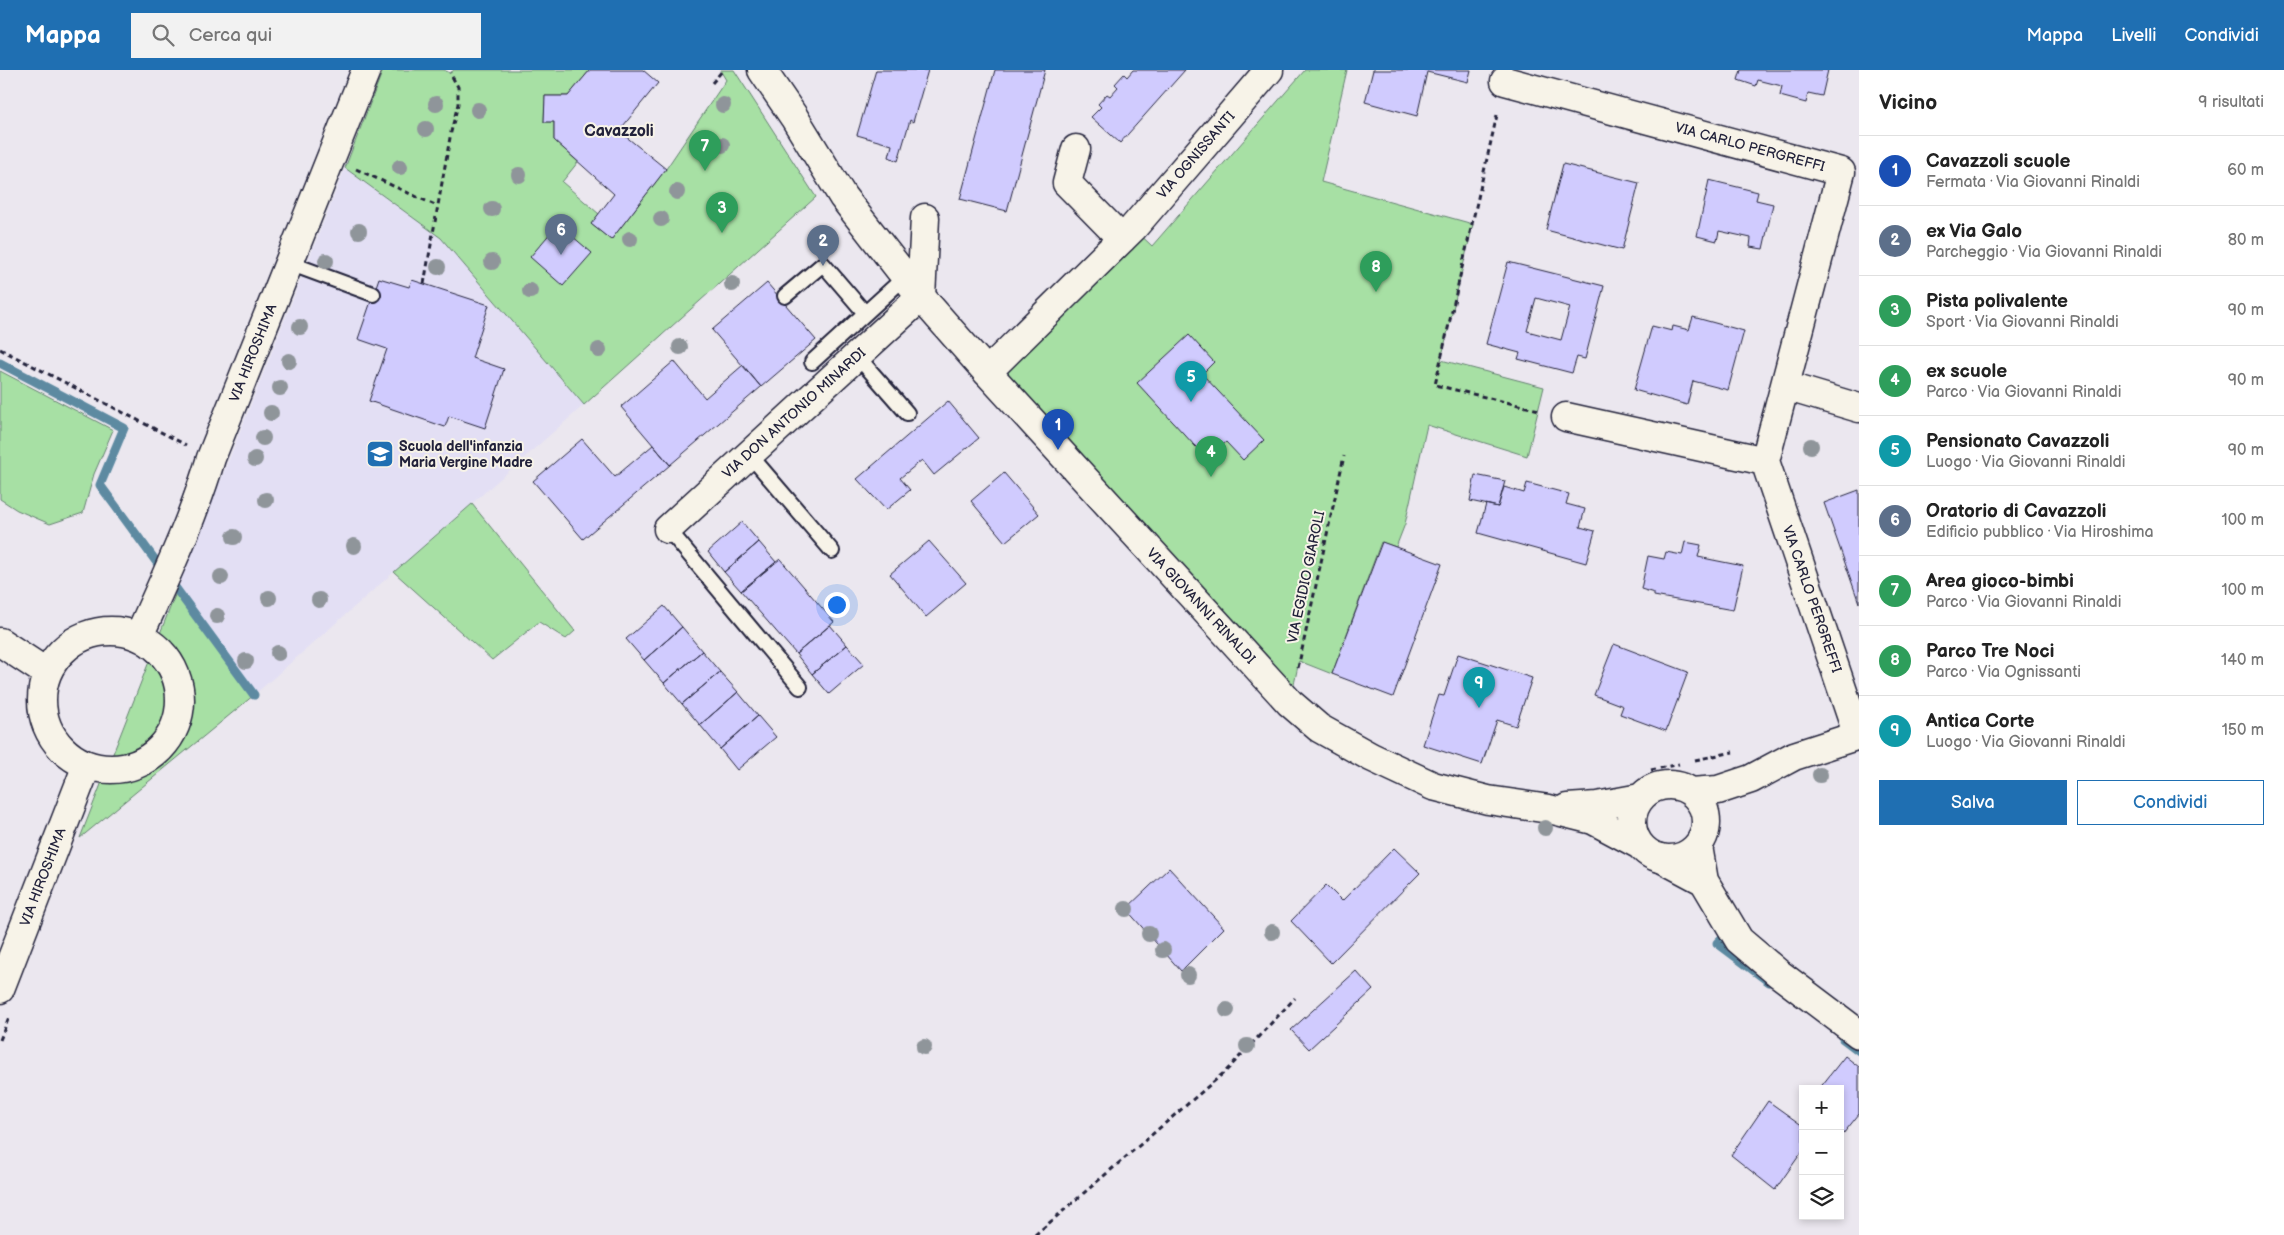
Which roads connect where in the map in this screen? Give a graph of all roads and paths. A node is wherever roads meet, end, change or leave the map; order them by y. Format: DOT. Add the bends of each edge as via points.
graph roads {
  1 [pos="366,70"];
  2 [pos="723,70"];
  3 [pos="762,70"];
  4 [pos="1269,70"];
  5 [pos="450,73"];
  6 [pos="1504,81"];
  7 [pos="712,83"];
  8 [pos="1497,115"];
  9 [pos="1076,149"];
  10 [pos="355,168"];
  11 [pos="437,206"];
  12 [pos="925,218"];
  13 [pos="1122,239"];
  14 [pos="289,263"];
  15 [pos="424,284"];
  16 [pos="913,287"];
  17 [pos="374,294"];
  18 [pos="785,296"];
  19 [pos="865,313"];
  20 [pos="0,349"];
  21 [pos="857,356"];
  22 [pos="812,362"];
  23 [pos="987,372"];
  24 [pos="1785,386"];
  25 [pos="1859,408"];
  26 [pos="907,413"];
  27 [pos="1566,417"];
  28 [pos="749,454"];
  29 [pos="1344,456"];
  30 [pos="211,458"];
  31 [pos="1765,462"];
  32 [pos="668,529"];
  33 [pos="832,551"];
  34 [pos="140,636"];
  35 [pos="0,642"];
  36 [pos="47,673"];
  37 [pos="800,687"];
  38 [pos="1290,703"];
  39 [pos="1858,736"];
  40 [pos="87,765"];
  41 [pos="1751,779"];
  42 [pos="1691,792"];
  43 [pos="1640,798"];
  44 [pos="1549,809"];
  45 [pos="1701,840"];
  46 [pos="1638,844"];
  47 [pos="1661,858"];
  48 [pos="1704,881"];
  49 [pos="0,988"];
  50 [pos="1295,998"];
  51 [pos="1859,1034"];
  52 [pos="1035,1235"];
  1 -- 14 [label="street, VIA HIROSHIMA"];
  2 -- 7 [label="path"];
  3 -- 16 [label="street, VIA GIOVANNI RINALDI" via="843,197"];
  4 -- 13 [label="street, VIA OGNISSANTI"];
  5 -- 11 [label="path" via="458,87 458,104"];
  6 -- 24 [label="street, VIA CARLO PERGREFFI" via="1841,172"];
  8 -- 27 [label="path" via="1434,385"];
  9 -- 13 [label="street" via="1067,183"];
  10 -- 11 [label="path"];
  11 -- 15 [label="path"];
  12 -- 16 [label="street"];
  13 -- 23 [label="street, VIA OGNISSANTI"];
  14 -- 17 [label="lane"];
  14 -- 30 [label="street, VIA HIROSHIMA"];
  16 -- 19 [label="lane"];
  16 -- 21 [label="street, VIA DON ANTONIO MINARDI"];
  16 -- 23 [label="street, VIA GIOVANNI RINALDI"];
  18 -- 19 [label="lane" via="823,264"];
  19 -- 22 [label="lane"];
  20 -- 30 [label="path"];
  21 -- 26 [label="lane"];
  21 -- 28 [label="street, VIA DON ANTONIO MINARDI"];
  23 -- 38 [label="street, VIA GIOVANNI RINALDI"];
  24 -- 25 [label="street"];
  24 -- 31 [label="street, VIA CARLO PERGREFFI"];
  27 -- 31 [label="street"];
  28 -- 32 [label="street, VIA DON ANTONIO MINARDI"];
  28 -- 33 [label="lane"];
  29 -- 38 [label="path, VIA EGIDIO GIAROLI"];
  30 -- 34 [label="street, VIA HIROSHIMA"];
  31 -- 39 [label="street, VIA CARLO PERGREFFI"];
  32 -- 37 [label="lane"];
  34 -- 36 [label="street" via="122,631 103,631 85,636 69,644"];
  34 -- 40 [label="street" via="157,648 171,665 180,705 175,726 164,744 148,758 129,767 108,769"];
  35 -- 36 [label="street"];
  36 -- 40 [label="street" via="42,691 48,727 70,756"];
  38 -- 44 [label="street, VIA GIOVANNI RINALDI" via="1319,728 1433,786 1488,800"];
  39 -- 41 [label="street" via="1794,756"];
  40 -- 49 [label="street, VIA HIROSHIMA"];
  41 -- 42 [label="street" via="1718,790"];
  41 -- 45 [label="street" via="1723,801"];
  42 -- 43 [label="street" via="1681,786 1659,785"];
  42 -- 45 [label="street" via="1704,811 1706,823"];
  43 -- 44 [label="street" via="1597,806"];
  43 -- 46 [label="street" via="1631,820"];
  44 -- 46 [label="street" via="1593,820"];
  45 -- 47 [label="street" via="1687,855"];
  45 -- 48 [label="street"];
  46 -- 47 [label="street" via="1652,856"];
  47 -- 48 [label="street"];
  48 -- 51 [label="street" via="1739,940"];
  50 -- 52 [label="path" via="1226,1071"];
}
